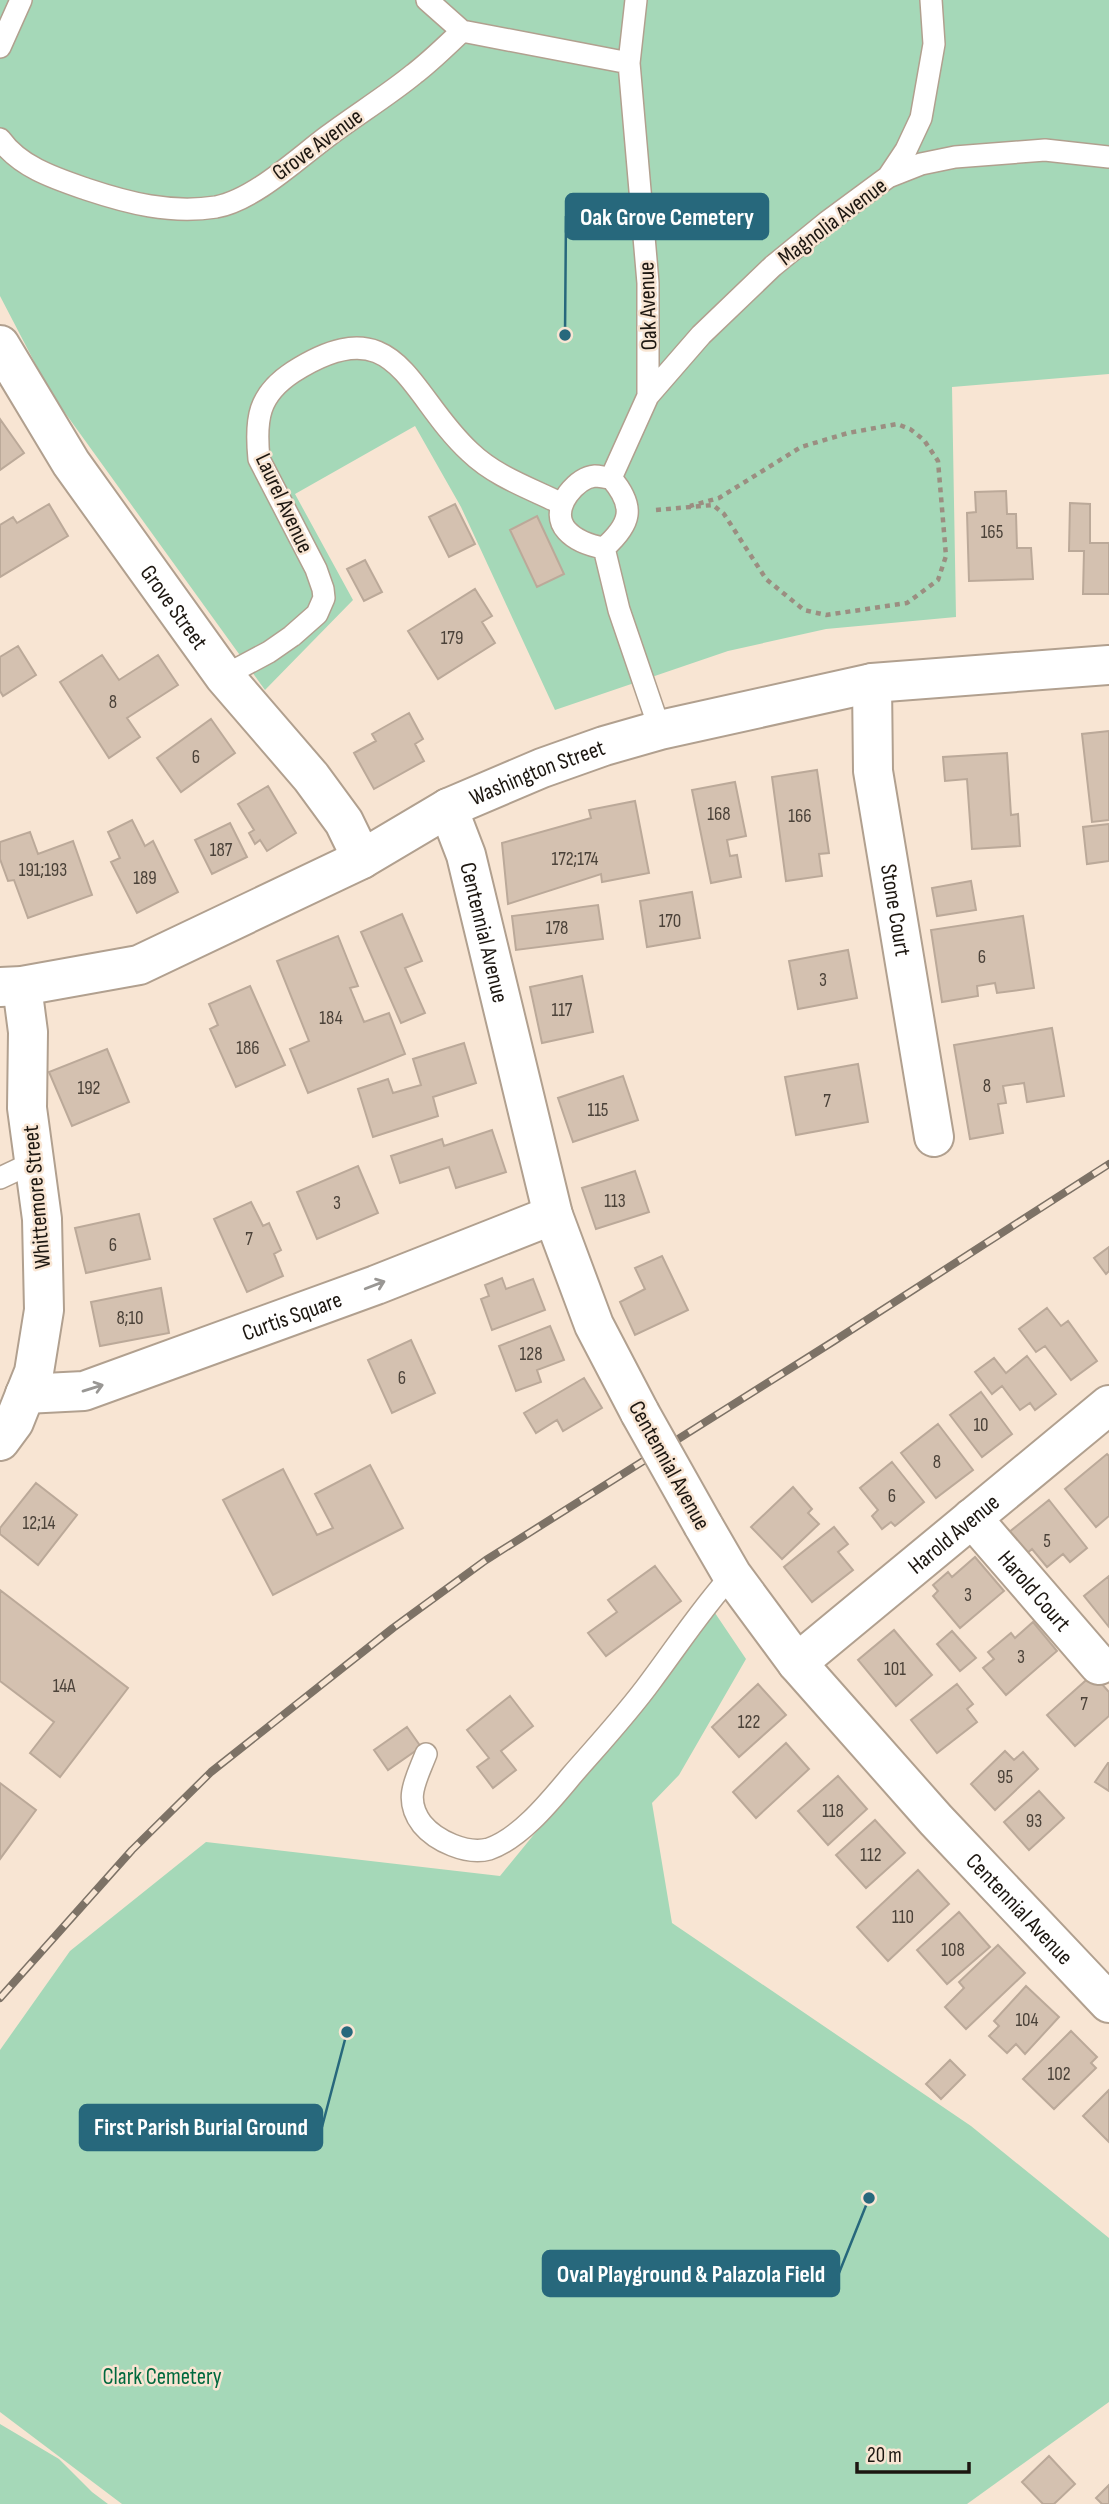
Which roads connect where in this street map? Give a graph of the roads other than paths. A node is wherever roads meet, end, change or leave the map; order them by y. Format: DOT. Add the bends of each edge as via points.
graph roads {
  1 [pos="21,0"];
  2 [pos="427,0"];
  3 [pos="636,0"];
  4 [pos="931,0"];
  5 [pos="462,32"];
  6 [pos="0,47"];
  7 [pos="629,62"];
  8 [pos="0,138"];
  9 [pos="1109,157"];
  10 [pos="888,177"];
  11 [pos="0,345"];
  12 [pos="648,396"];
  13 [pos="611,478"];
  14 [pos="562,504"];
  15 [pos="604,548"];
  16 [pos="1109,665"];
  17 [pos="224,676"];
  18 [pos="872,682"];
  19 [pos="660,730"];
  20 [pos="448,808"];
  21 [pos="362,859"];
  22 [pos="11,987"];
  23 [pos="934,1137"];
  24 [pos="34,1162"];
  25 [pos="0,1178"];
  26 [pos="553,1214"];
  27 [pos="25,1394"];
  28 [pos="1109,1405"];
  29 [pos="0,1441"];
  30 [pos="972,1518"];
  31 [pos="732,1574"];
  32 [pos="797,1663"];
  33 [pos="1099,1665"];
  34 [pos="426,1754"];
  35 [pos="1109,2003"];
  1 -- 6 [label="lane"];
  2 -- 5 [label="lane"];
  3 -- 7 [label="lane, Oak Avenue"];
  4 -- 10 [label="lane" via="934,44 920,118"];
  5 -- 7 [label="lane"];
  5 -- 8 [label="lane, Grove Avenue" via="414,74 279,173 219,206 155,208 124,202 37,171"];
  7 -- 12 [label="lane, Oak Avenue" via="648,283"];
  9 -- 10 [label="lane, Magnolia Avenue" via="1045,150 955,157"];
  10 -- 12 [label="lane, Magnolia Avenue" via="773,266 701,335"];
  11 -- 17 [label="street, Grove Street" via="71,463"];
  12 -- 13 [label="lane, Oak Avenue"];
  13 -- 14 [label="lane" via="595,476 582,481"];
  13 -- 15 [label="lane" via="628,505 626,522"];
  14 -- 15 [label="lane" via="562,525 575,539"];
  14 -- 17 [label="lane, Laurel Avenue" via="480,462 453,436 405,372 377,350 345,348 309,362 270,392 257,421 257,439 259,459 316,569 324,598 317,614 292,636"];
  15 -- 19 [label="lane" via="619,610"];
  16 -- 18 [label="street, Washington Street"];
  17 -- 21 [label="street, Grove Street" via="311,778 344,822"];
  18 -- 19 [label="street, Washington Street"];
  18 -- 23 [label="street, Stone Court" via="873,771"];
  19 -- 20 [label="street, Washington Street" via="542,768"];
  20 -- 21 [label="street, Washington Street"];
  20 -- 26 [label="street, Centennial Avenue" via="466,855"];
  21 -- 22 [label="street, Washington Street" via="139,965"];
  22 -- 24 [label="street, Whittemore Street" via="28,1032 27,1108"];
  24 -- 25 [label="lane"];
  24 -- 27 [label="street, Whittemore Street" via="42,1219 44,1310 34,1372"];
  27 -- 26 [label="street, Curtis Square, one-way" via="84,1391 376,1285"];
  26 -- 31 [label="street, Centennial Avenue, bridge" via="594,1325"];
  27 -- 29 [label="street, Whittemore Street"];
  28 -- 30 [label="street, Harold Avenue"];
  30 -- 32 [label="street, Harold Avenue"];
  30 -- 33 [label="street, Harold Court"];
  31 -- 32 [label="street, Centennial Avenue"];
  31 -- 34 [label="lane" via="634,1703 539,1813 503,1842 474,1852 454,1846 425,1827 411,1803"];
  32 -- 35 [label="street, Centennial Avenue" via="936,1820"];
}
